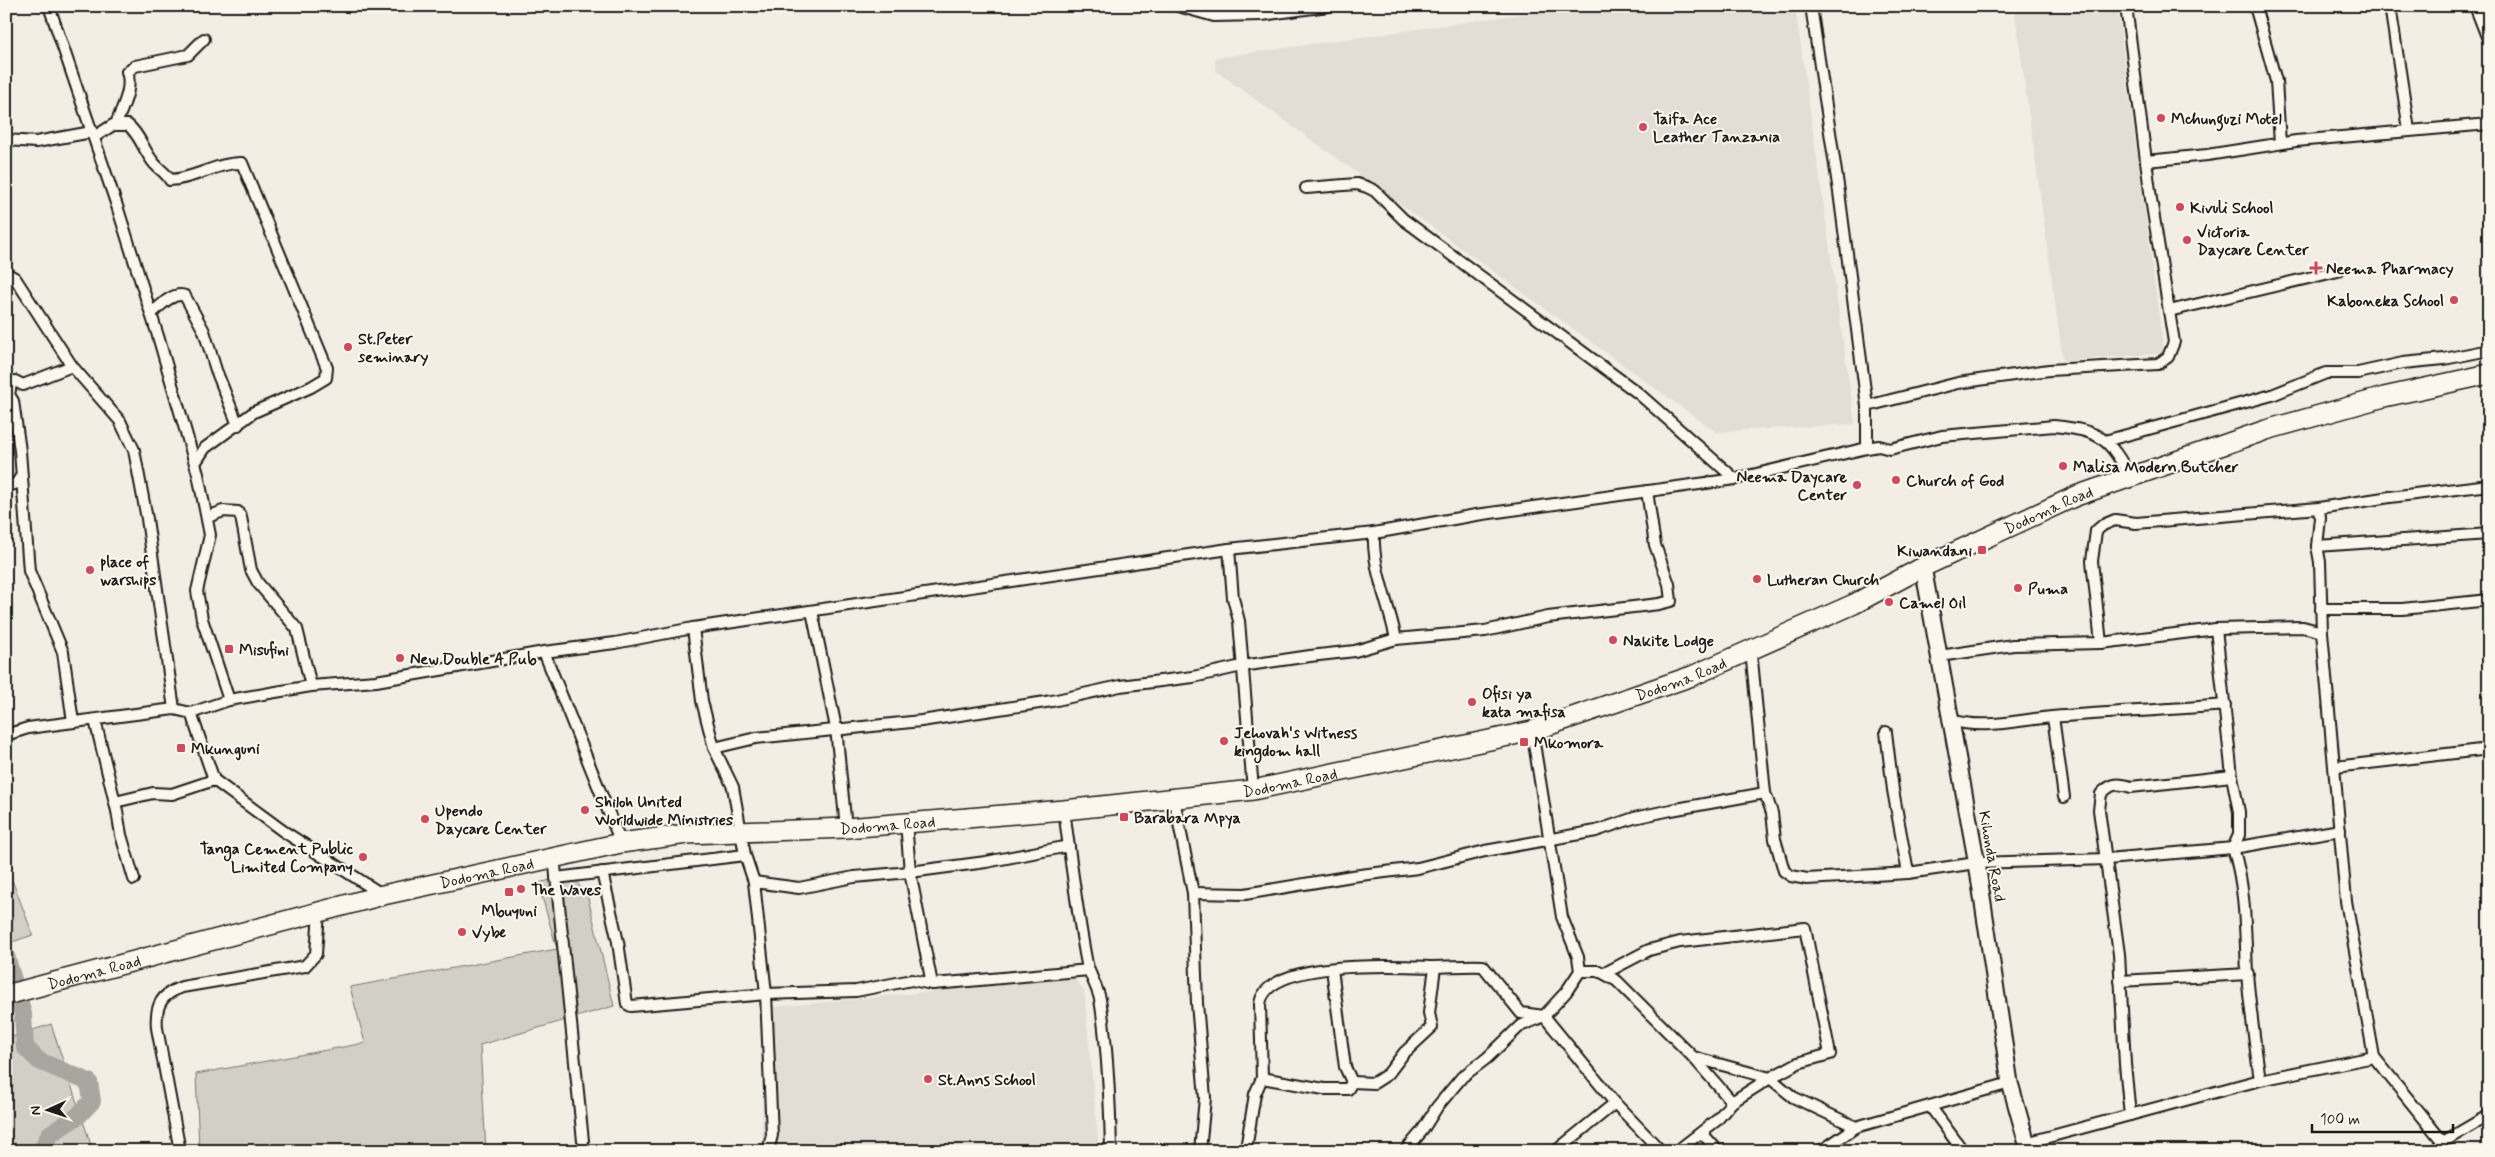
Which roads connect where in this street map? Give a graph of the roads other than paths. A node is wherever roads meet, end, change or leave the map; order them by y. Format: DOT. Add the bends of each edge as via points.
graph roads {
  1 [pos="49,6"];
  2 [pos="1178,6"];
  3 [pos="1328,6"];
  4 [pos="1811,6"];
  5 [pos="2126,6"];
  6 [pos="2255,6"];
  7 [pos="2390,6"];
  8 [pos="2476,6"];
  9 [pos="204,39"];
  10 [pos="2489,42"];
  11 [pos="116,124"];
  12 [pos="2489,124"];
  13 [pos="2409,130"];
  14 [pos="93,135"];
  15 [pos="6,140"];
  16 [pos="2280,143"];
  17 [pos="2146,160"];
  18 [pos="1306,188"];
  19 [pos="2338,271"];
  20 [pos="6,273"];
  21 [pos="2169,311"];
  22 [pos="151,314"];
  23 [pos="2489,350"];
  24 [pos="72,366"];
  25 [pos="2489,374"];
  26 [pos="1867,406"];
  27 [pos="238,425"];
  28 [pos="2106,441"];
  29 [pos="1867,448"];
  30 [pos="195,463"];
  31 [pos="22,476"];
  32 [pos="2130,478"];
  33 [pos="1735,479"];
  34 [pos="2489,485"];
  35 [pos="6,487"];
  36 [pos="1647,491"];
  37 [pos="2318,508"];
  38 [pos="208,517"];
  39 [pos="1374,533"];
  40 [pos="2489,534"];
  41 [pos="2317,546"];
  42 [pos="1229,549"];
  43 [pos="1924,567"];
  44 [pos="2489,600"];
  45 [pos="2321,609"];
  46 [pos="812,611"];
  47 [pos="693,628"];
  48 [pos="2216,629"];
  49 [pos="2322,632"];
  50 [pos="1396,639"];
  51 [pos="2101,643"];
  52 [pos="1751,650"];
  53 [pos="544,652"];
  54 [pos="1940,656"];
  55 [pos="1242,666"];
  56 [pos="311,686"];
  57 [pos="228,700"];
  58 [pos="2225,705"];
  59 [pos="174,709"];
  60 [pos="190,713"];
  61 [pos="2053,717"];
  62 [pos="95,720"];
  63 [pos="1950,720"];
  64 [pos="73,722"];
  65 [pos="836,728"];
  66 [pos="1532,732"];
  67 [pos="1886,732"];
  68 [pos="6,735"];
  69 [pos="714,748"];
  70 [pos="2489,749"];
  71 [pos="2335,767"];
  72 [pos="2232,776"];
  73 [pos="214,780"];
  74 [pos="1253,790"];
  75 [pos="1765,793"];
  76 [pos="2064,797"];
  77 [pos="1174,799"];
  78 [pos="115,802"];
  79 [pos="1064,810"];
  80 [pos="906,822"];
  81 [pos="846,828"];
  82 [pos="2340,830"];
  83 [pos="741,831"];
  84 [pos="1548,838"];
  85 [pos="621,843"];
  86 [pos="1069,846"];
  87 [pos="2232,848"];
  88 [pos="745,855"];
  89 [pos="554,856"];
  90 [pos="2107,859"];
  91 [pos="1976,863"];
  92 [pos="602,872"];
  93 [pos="910,872"];
  94 [pos="1908,873"];
  95 [pos="556,878"];
  96 [pos="134,879"];
  97 [pos="754,882"];
  98 [pos="1193,894"];
  99 [pos="383,895"];
  100 [pos="319,912"];
  101 [pos="1435,967"];
  102 [pos="1332,969"];
  103 [pos="1088,970"];
  104 [pos="1580,971"];
  105 [pos="1605,973"];
  106 [pos="2248,974"];
  107 [pos="2120,982"];
  108 [pos="932,984"];
  109 [pos="766,994"];
  110 [pos="6,995"];
  111 [pos="1544,1016"];
  112 [pos="1692,1057"];
  113 [pos="2374,1057"];
  114 [pos="1262,1078"];
  115 [pos="1770,1078"];
  116 [pos="2260,1080"];
  117 [pos="1352,1082"];
  118 [pos="2010,1083"];
  119 [pos="1732,1102"];
  120 [pos="1615,1103"];
  121 [pos="1930,1106"];
  122 [pos="2130,1115"];
  123 [pos="2489,1115"];
  124 [pos="1856,1127"];
  125 [pos="1702,1133"];
  126 [pos="583,1141"];
  127 [pos="2443,1142"];
  128 [pos="2027,1147"];
  129 [pos="1248,1150"];
  130 [pos="180,1151"];
  131 [pos="768,1151"];
  132 [pos="1111,1151"];
  133 [pos="1200,1151"];
  134 [pos="1406,1151"];
  135 [pos="1556,1151"];
  136 [pos="1661,1151"];
  137 [pos="1677,1151"];
  138 [pos="1718,1151"];
  139 [pos="1821,1151"];
  140 [pos="1963,1151"];
  141 [pos="2434,1151"];
  1 -- 14 [label="street"];
  2 -- 3 [label="street" via="1214,16 1262,15"];
  4 -- 26 [label="street"];
  5 -- 17 [label="street"];
  6 -- 16 [label="street" via="2276,81"];
  7 -- 13 [label="street"];
  8 -- 10 [label="street"];
  9 -- 11 [label="street" via="188,55 135,66 126,72 129,90"];
  11 -- 14 [label="street"];
  11 -- 27 [label="street" via="126,124 134,130 150,159 165,171 170,180 242,163 286,263 327,368 326,378 254,412"];
  12 -- 13 [label="street"];
  13 -- 16 [label="street"];
  14 -- 15 [label="street" via="36,142"];
  14 -- 22 [label="street"];
  16 -- 17 [label="street"];
  17 -- 21 [label="street"];
  18 -- 33 [label="street" via="1357,184 1375,191 1410,225 1638,394"];
  19 -- 21 [label="street"];
  20 -- 24 [label="street" via="15,278"];
  21 -- 26 [label="street" via="2174,342 2168,357 2158,364 2049,370 1958,383"];
  22 -- 27 [label="street" via="169,299 185,296 204,331"];
  22 -- 30 [label="street"];
  23 -- 28 [label="street" via="2358,373 2326,373 2272,395"];
  24 -- 31 [label="street" via="39,381 23,385 15,381 11,384 9,395 17,424"];
  24 -- 59 [label="street" via="120,421 136,455"];
  25 -- 32 [label="highway, Dodoma Road" via="2384,397 2266,430"];
  26 -- 29 [label="street"];
  27 -- 30 [label="street" via="205,448"];
  28 -- 29 [label="street" via="2098,434 2054,426 1942,436 1890,449 1879,446"];
  28 -- 32 [label="street" via="2115,450"];
  29 -- 33 [label="street"];
  30 -- 38 [label="street"];
  31 -- 35 [label="street" via="17,483"];
  31 -- 64 [label="street" via="29,572 63,652"];
  32 -- 43 [label="highway, Dodoma Road" via="2076,496"];
  33 -- 36 [label="street"];
  34 -- 37 [label="street"];
  36 -- 39 [label="street"];
  36 -- 50 [label="street" via="1655,545 1672,601 1548,617 1485,631"];
  37 -- 41 [label="street"];
  37 -- 51 [label="street" via="2136,523 2115,520 2104,525 2096,531 2092,561"];
  38 -- 56 [label="street" via="238,512 251,570 297,629"];
  38 -- 57 [label="street" via="210,535 197,591 202,619"];
  39 -- 42 [label="street"];
  39 -- 50 [label="street" via="1376,564"];
  40 -- 41 [label="street"];
  41 -- 45 [label="street"];
  42 -- 46 [label="street"];
  42 -- 55 [label="street"];
  43 -- 52 [label="highway, Dodoma Road" via="1854,604"];
  43 -- 54 [label="street, Kihonda Road"];
  44 -- 45 [label="street" via="2402,609"];
  45 -- 49 [label="street"];
  46 -- 47 [label="street"];
  46 -- 65 [label="street"];
  47 -- 53 [label="street"];
  47 -- 69 [label="street" via="702,701"];
  48 -- 49 [label="street" via="2303,627"];
  48 -- 51 [label="street"];
  48 -- 58 [label="street"];
  49 -- 71 [label="street"];
  50 -- 55 [label="street" via="1355,651"];
  51 -- 54 [label="street" via="2013,646"];
  52 -- 66 [label="highway, Dodoma Road" via="1692,676"];
  52 -- 75 [label="street"];
  53 -- 56 [label="street" via="376,681"];
  53 -- 85 [label="street"];
  54 -- 63 [label="street, Kihonda Road"];
  55 -- 65 [label="street" via="1052,701 921,721"];
  55 -- 74 [label="street"];
  56 -- 57 [label="street"];
  57 -- 60 [label="street"];
  58 -- 61 [label="street"];
  58 -- 72 [label="street"];
  59 -- 60 [label="street"];
  59 -- 62 [label="street"];
  60 -- 73 [label="street"];
  61 -- 63 [label="street" via="1969,726"];
  61 -- 76 [label="street"];
  62 -- 64 [label="street"];
  62 -- 78 [label="street"];
  63 -- 91 [label="street, Kihonda Road"];
  64 -- 68 [label="street" via="28,728"];
  65 -- 69 [label="street" via="756,738"];
  65 -- 81 [label="street"];
  66 -- 74 [label="highway, Dodoma Road"];
  66 -- 84 [label="street"];
  67 -- 94 [label="street"];
  69 -- 83 [label="street" via="733,787"];
  70 -- 71 [label="street"];
  71 -- 82 [label="street"];
  72 -- 87 [label="street" via="2240,821 2239,835"];
  72 -- 90 [label="street" via="2131,787 2118,783 2108,786 2099,802"];
  73 -- 78 [label="street" via="172,794 153,793"];
  73 -- 99 [label="street" via="283,831"];
  74 -- 77 [label="highway, Dodoma Road"];
  75 -- 84 [label="street" via="1634,818 1596,831"];
  75 -- 94 [label="street" via="1772,813 1779,858 1784,871 1791,876 1807,879"];
  77 -- 79 [label="highway, Dodoma Road"];
  77 -- 98 [label="street"];
  78 -- 96 [label="street"];
  79 -- 80 [label="highway, Dodoma Road"];
  79 -- 86 [label="street"];
  80 -- 81 [label="highway, Dodoma Road"];
  80 -- 93 [label="street"];
  81 -- 83 [label="highway, Dodoma Road"];
  82 -- 87 [label="street"];
  82 -- 113 [label="street" via="2346,901"];
  83 -- 85 [label="highway, Dodoma Road"];
  83 -- 88 [label="street"];
  84 -- 98 [label="street" via="1418,868 1244,894"];
  84 -- 104 [label="street" via="1562,917 1578,957"];
  85 -- 89 [label="highway, Dodoma Road"];
  86 -- 93 [label="street"];
  86 -- 103 [label="street"];
  87 -- 90 [label="street"];
  87 -- 106 [label="street" via="2239,867 2244,901"];
  88 -- 92 [label="street"];
  88 -- 97 [label="street"];
  89 -- 95 [label="street"];
  89 -- 99 [label="highway, Dodoma Road"];
  90 -- 91 [label="street"];
  90 -- 107 [label="street"];
  91 -- 94 [label="street"];
  91 -- 118 [label="street, Kihonda Road"];
  92 -- 95 [label="street"];
  92 -- 109 [label="street" via="628,1004"];
  93 -- 97 [label="street" via="862,876 799,888"];
  93 -- 108 [label="street"];
  95 -- 126 [label="street"];
  97 -- 109 [label="street"];
  98 -- 133 [label="street" via="1197,1004 1206,1098"];
  99 -- 100 [label="highway, Dodoma Road"];
  100 -- 110 [label="highway, Dodoma Road"];
  100 -- 130 [label="street" via="316,954 305,966 182,986 159,1002 157,1028"];
  101 -- 102 [label="street" via="1382,964"];
  101 -- 111 [label="street" via="1483,966 1521,1013"];
  101 -- 117 [label="street" via="1429,1013 1432,1027 1404,1053 1388,1074 1374,1083"];
  102 -- 114 [label="street" via="1283,980 1263,994 1260,1012"];
  102 -- 117 [label="street" via="1345,1067"];
  103 -- 108 [label="street"];
  103 -- 132 [label="street" via="1096,982 1100,1000 1110,1101"];
  104 -- 105 [label="street"];
  104 -- 111 [label="street"];
  105 -- 112 [label="street" via="1629,992"];
  105 -- 115 [label="street" via="1649,950 1687,940 1805,928 1830,1054 1798,1063"];
  106 -- 107 [label="street"];
  106 -- 116 [label="street"];
  107 -- 122 [label="street"];
  108 -- 109 [label="street" via="912,980 856,991"];
  109 -- 131 [label="street" via="772,1134"];
  111 -- 120 [label="street"];
  111 -- 134 [label="street" via="1520,1026 1462,1077 1436,1107"];
  112 -- 115 [label="street"];
  112 -- 119 [label="street"];
  113 -- 116 [label="street"];
  113 -- 127 [label="street"];
  114 -- 117 [label="street" via="1324,1089 1348,1089"];
  114 -- 129 [label="street" via="1255,1094"];
  115 -- 119 [label="street"];
  115 -- 124 [label="street" via="1793,1097"];
  116 -- 122 [label="street"];
  118 -- 121 [label="street"];
  118 -- 128 [label="street, Kihonda Road"];
  119 -- 125 [label="street"];
  120 -- 135 [label="street"];
  120 -- 136 [label="street"];
  121 -- 124 [label="street"];
  121 -- 140 [label="street"];
  122 -- 128 [label="street"];
  123 -- 127 [label="street"];
  124 -- 139 [label="street"];
  125 -- 137 [label="street"];
  125 -- 138 [label="street"];
  127 -- 141 [label="street"];
}
